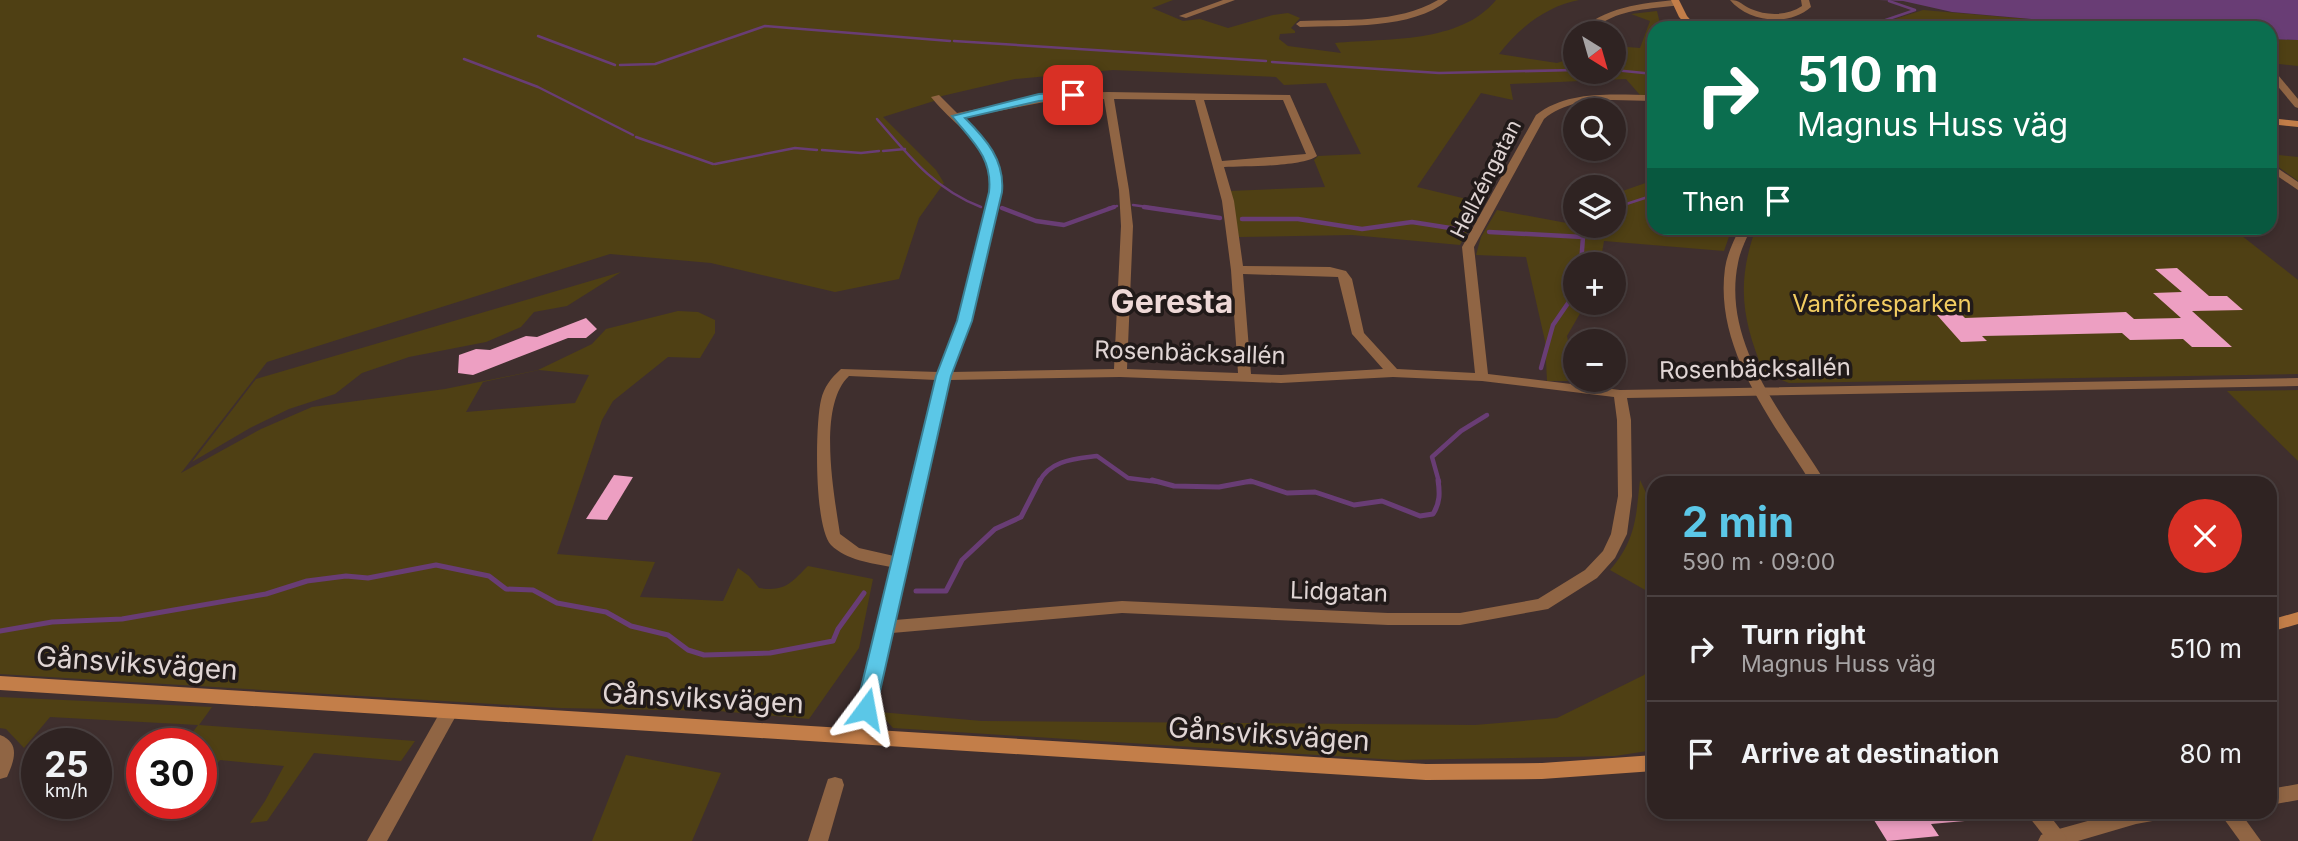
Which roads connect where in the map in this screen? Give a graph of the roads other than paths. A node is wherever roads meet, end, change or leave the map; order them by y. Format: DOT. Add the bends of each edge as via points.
graph roads {
  1 [pos="1231,0"];
  2 [pos="1444,0"];
  3 [pos="1734,0"];
  4 [pos="1805,0"];
  5 [pos="1676,2"];
  6 [pos="1183,16"];
  7 [pos="1596,21"];
  8 [pos="1687,21"];
  9 [pos="1300,24"];
  10 [pos="2277,80"];
  11 [pos="1108,95"];
  12 [pos="936,97"];
  13 [pos="1199,98"];
  14 [pos="1647,98"];
  15 [pos="2298,105"];
  16 [pos="957,116"];
  17 [pos="2277,122"];
  18 [pos="2298,124"];
  19 [pos="1219,164"];
  20 [pos="2277,171"];
  21 [pos="2298,187"];
  22 [pos="1742,235"];
  23 [pos="1237,270"];
  24 [pos="1119,373"];
  25 [pos="1394,373"];
  26 [pos="944,376"];
  27 [pos="1245,377"];
  28 [pos="1482,377"];
  29 [pos="2298,382"];
  30 [pos="1762,392"];
  31 [pos="1620,394"];
  32 [pos="1815,476"];
  33 [pos="899,563"];
  34 [pos="2298,618"];
  35 [pos="2277,624"];
  36 [pos="886,627"];
  37 [pos="0,682"];
  38 [pos="449,712"];
  39 [pos="860,736"];
  40 [pos="0,744"];
  41 [pos="1647,764"];
  42 [pos="0,771"];
  43 [pos="835,785"];
  44 [pos="2298,792"];
  45 [pos="2277,796"];
  46 [pos="2040,819"];
  47 [pos="2050,819"];
  48 [pos="2126,819"];
  49 [pos="2235,819"];
  50 [pos="2055,840"];
  51 [pos="377,841"];
  52 [pos="818,841"];
  53 [pos="2251,841"];
  1 -- 6 [label="street"];
  2 -- 9 [label="street" via="1399,16"];
  3 -- 4 [label="street" via="1747,10 1776,16 1802,11 1807,7"];
  5 -- 7 [label="street" via="1628,9"];
  5 -- 8 [label="main road"];
  10 -- 15 [label="street"];
  11 -- 13 [label="street"];
  11 -- 16 [label="street" via="1039,98"];
  11 -- 24 [label="street" via="1127,226"];
  12 -- 16 [label="street"];
  13 -- 19 [label="street"];
  13 -- 19 [label="street" via="1287,97 1311,156"];
  14 -- 28 [label="street, Hellzéngatan" via="1568,102 1539,117 1468,247"];
  16 -- 26 [label="street" via="991,157 997,178 964,321"];
  17 -- 18 [label="main road"];
  19 -- 23 [label="street"];
  20 -- 21 [label="street"];
  22 -- 30 [label="street" via="1730,269 1729,294 1744,357"];
  23 -- 25 [label="street" via="1342,274 1358,334"];
  23 -- 27 [label="street"];
  24 -- 26 [label="street, Rosenbäcksallén"];
  24 -- 27 [label="street, Rosenbäcksallén"];
  25 -- 27 [label="street, Rosenbäcksallén"];
  25 -- 28 [label="street, Rosenbäcksallén"];
  26 -- 33 [label="street"];
  26 -- 33 [label="street, Rosenbäcksallén" via="853,371 838,377 828,401 825,462 832,536 849,550"];
  28 -- 31 [label="street, Rosenbäcksallén"];
  29 -- 30 [label="street, Rosenbäcksallén"];
  30 -- 31 [label="street, Rosenbäcksallén"];
  30 -- 32 [label="street"];
  31 -- 36 [label="street, Lidgatan" via="1625,496 1619,534 1591,574 1542,605 1460,619 1388,620 1122,607"];
  33 -- 36 [label="street"];
  34 -- 35 [label="main road"];
  36 -- 39 [label="street"];
  37 -- 38 [label="main road, Gånsviksvägen"];
  38 -- 39 [label="main road, Gånsviksvägen"];
  38 -- 51 [label="street"];
  39 -- 41 [label="main road, Gånsviksvägen" via="1426,772"];
  40 -- 42 [label="street" via="5,747"];
  43 -- 52 [label="street"];
  44 -- 45 [label="street"];
  46 -- 50 [label="street"];
  47 -- 50 [label="street"];
  48 -- 50 [label="street"];
  49 -- 53 [label="street"];
}
